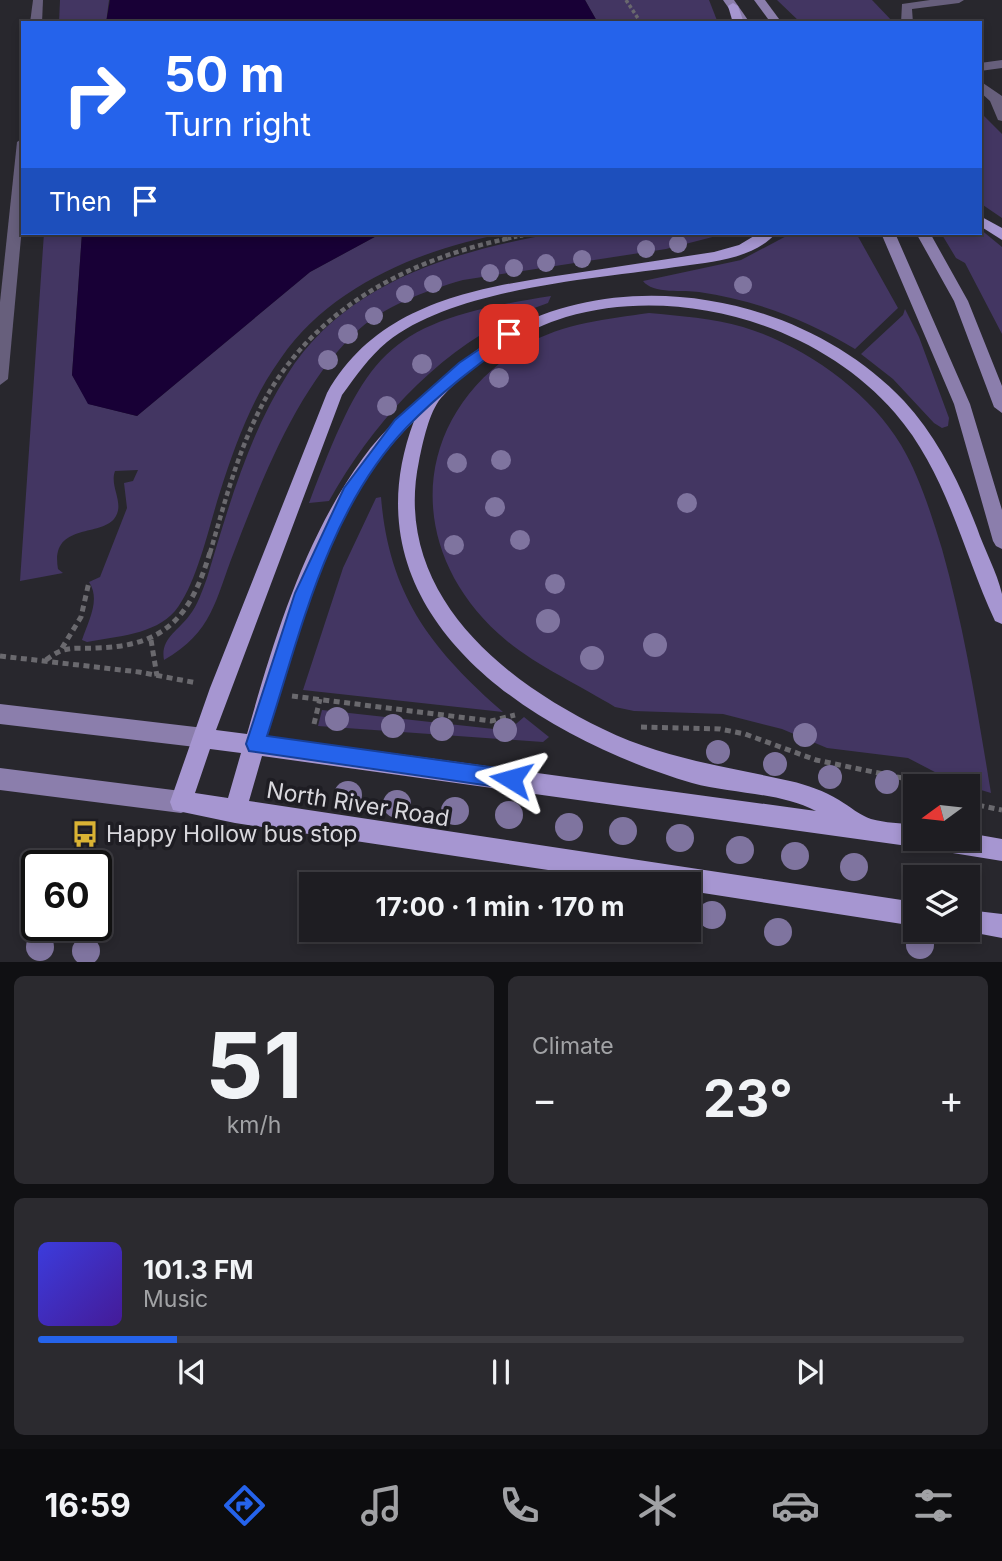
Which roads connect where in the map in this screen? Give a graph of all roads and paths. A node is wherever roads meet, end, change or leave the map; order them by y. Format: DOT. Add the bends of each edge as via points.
graph roads {
  1 [pos="38,0"];
  2 [pos="626,0"];
  3 [pos="758,0"];
  4 [pos="960,0"];
  5 [pos="730,3"];
  6 [pos="36,21"];
  7 [pos="640,21"];
  8 [pos="737,21"];
  9 [pos="744,21"];
  10 [pos="775,21"];
  11 [pos="907,21"];
  12 [pos="1002,64"];
  13 [pos="982,67"];
  14 [pos="982,87"];
  15 [pos="999,100"];
  16 [pos="1002,117"];
  17 [pos="21,158"];
  18 [pos="18,182"];
  19 [pos="0,185"];
  20 [pos="982,221"];
  21 [pos="766,235"];
  22 [pos="889,235"];
  23 [pos="924,235"];
  24 [pos="1002,235"];
  25 [pos="0,379"];
  26 [pos="431,399"];
  27 [pos="1002,407"];
  28 [pos="1002,541"];
  29 [pos="89,582"];
  30 [pos="1002,615"];
  31 [pos="61,648"];
  32 [pos="0,656"];
  33 [pos="46,660"];
  34 [pos="302,696"];
  35 [pos="320,699"];
  36 [pos="0,714"];
  37 [pos="516,714"];
  38 [pos="314,724"];
  39 [pos="635,727"];
  40 [pos="204,738"];
  41 [pos="255,744"];
  42 [pos="903,778"];
  43 [pos="0,779"];
  44 [pos="181,803"];
  45 [pos="980,805"];
  46 [pos="1002,810"];
  47 [pos="235,812"];
  48 [pos="866,828"];
  49 [pos="903,834"];
  50 [pos="980,846"];
  51 [pos="1002,850"];
  52 [pos="903,912"];
  53 [pos="980,923"];
  54 [pos="1002,926"];
  1 -- 6 [label="lane"];
  2 -- 7 [label="path"];
  3 -- 10 [label="main road"];
  4 -- 11 [label="lane" via="906,6"];
  5 -- 8 [label="main road"];
  5 -- 9 [label="main road"];
  12 -- 13 [label="lane"];
  14 -- 15 [label="lane"];
  15 -- 16 [label="lane"];
  17 -- 18 [label="lane"];
  18 -- 19 [label="lane"];
  18 -- 25 [label="lane"];
  20 -- 24 [label="main road"];
  21 -- 40 [label="main road" via="715,257 460,299 429,309 374,343 351,366 335,393"];
  22 -- 28 [label="main road" via="962,404"];
  23 -- 27 [label="main road" via="961,301"];
  26 -- 30 [label="main road" via="495,342 553,315 596,304 676,301 765,319 849,360 921,431 950,485 983,578"];
  26 -- 41 [label="main road" via="401,424 374,456 344,503 304,593"];
  26 -- 48 [label="main road" via="409,466 406,510 412,550 429,592 456,634 489,668 527,700 624,749 693,772 809,796"];
  29 -- 31 [label="path" via="87,605 75,632"];
  31 -- 33 [label="path"];
  31 -- 33 [label="path" via="88,650 151,640 157,676"];
  32 -- 33 [label="path"];
  34 -- 35 [label="path"];
  35 -- 37 [label="path" via="491,721"];
  35 -- 38 [label="path"];
  36 -- 40 [label="main road"];
  39 -- 42 [label="path" via="720,729 816,760"];
  40 -- 41 [label="main road"];
  40 -- 44 [label="main road"];
  41 -- 47 [label="main road"];
  41 -- 48 [label="main road"];
  43 -- 44 [label="main road, North River Road"];
  44 -- 47 [label="main road, North River Road"];
  45 -- 46 [label="path"];
  47 -- 52 [label="main road, North River Road"];
  48 -- 49 [label="main road"];
  50 -- 51 [label="main road"];
  53 -- 54 [label="main road"];
}
